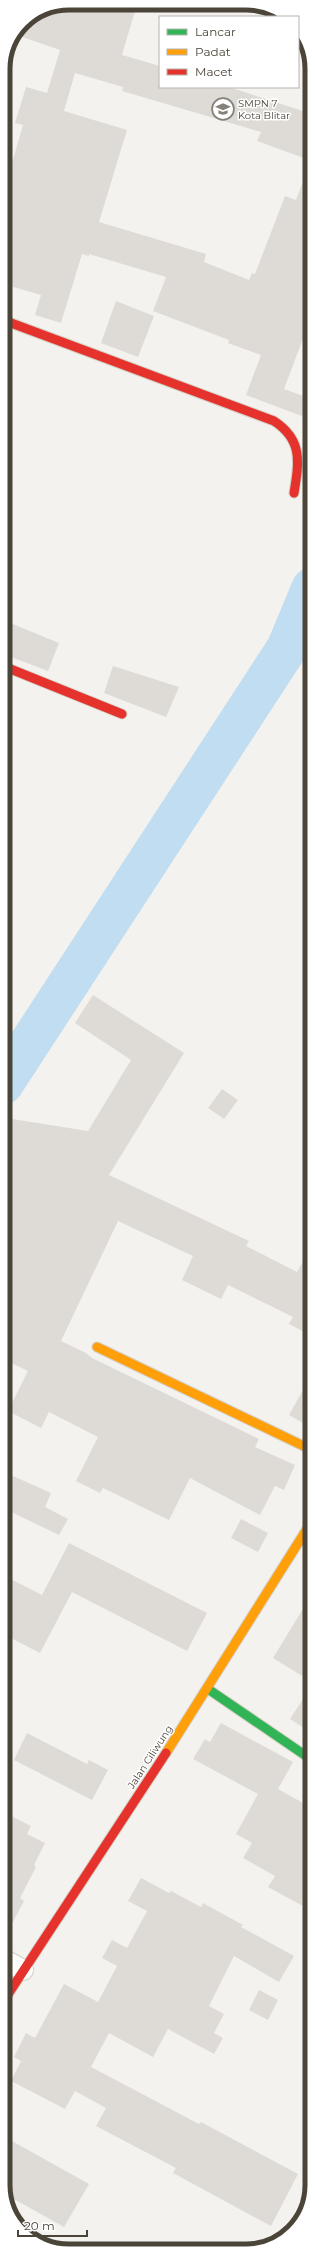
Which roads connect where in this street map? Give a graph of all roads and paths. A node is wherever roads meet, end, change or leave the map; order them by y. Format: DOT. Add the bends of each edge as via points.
graph roads {
  1 [pos="10,323"];
  2 [pos="294,493"];
  3 [pos="10,669"];
  4 [pos="122,714"];
  5 [pos="97,1346"];
  6 [pos="305,1447"];
  7 [pos="305,1532"];
  8 [pos="208,1689"];
  9 [pos="305,1755"];
  10 [pos="10,1963"];
  11 [pos="23,1970"];
  12 [pos="10,1991"];
  1 -- 2 [label="street" via="286,427 298,448 299,464"];
  3 -- 4 [label="street"];
  5 -- 6 [label="street"];
  7 -- 8 [label="street, Jalan Ciliwung"];
  8 -- 9 [label="street"];
  8 -- 11 [label="street, Jalan Ciliwung"];
  10 -- 11 [label="street"];
  11 -- 12 [label="street, Jalan Ciliwung"];
}
